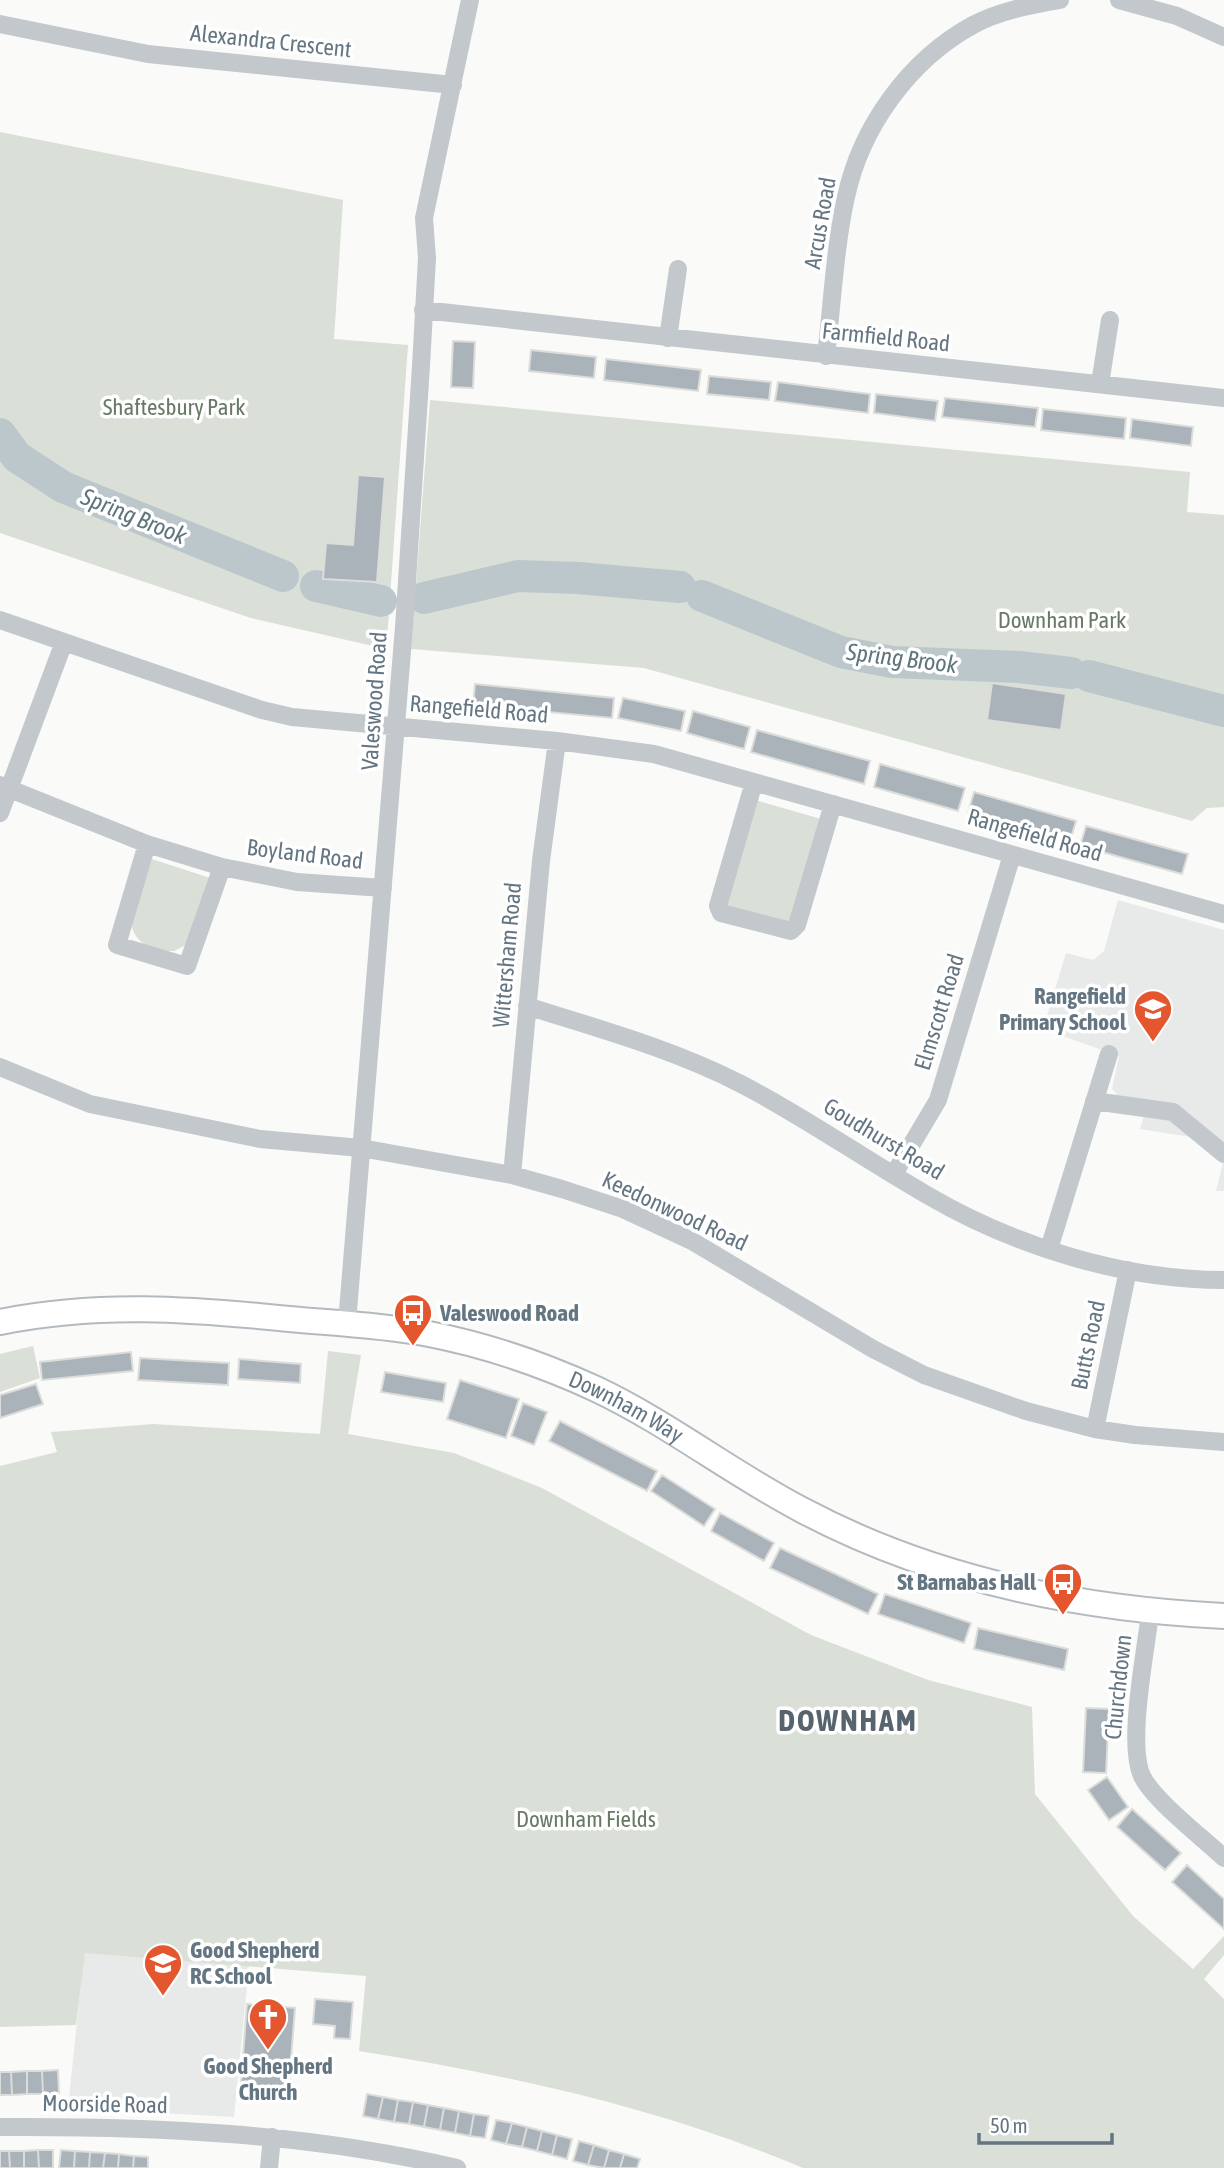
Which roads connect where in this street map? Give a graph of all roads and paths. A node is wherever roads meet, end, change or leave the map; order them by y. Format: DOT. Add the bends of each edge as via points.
graph roads {
  1 [pos="470,0"];
  2 [pos="1060,0"];
  3 [pos="1119,0"];
  4 [pos="0,24"];
  5 [pos="1224,37"];
  6 [pos="453,85"];
  7 [pos="678,269"];
  8 [pos="423,310"];
  9 [pos="1110,320"];
  10 [pos="667,338"];
  11 [pos="826,356"];
  12 [pos="1100,384"];
  13 [pos="1224,398"];
  14 [pos="0,620"];
  15 [pos="64,642"];
  16 [pos="397,727"];
  17 [pos="557,741"];
  18 [pos="754,782"];
  19 [pos="4,786"];
  20 [pos="833,804"];
  21 [pos="0,813"];
  22 [pos="147,844"];
  23 [pos="1012,855"];
  24 [pos="222,867"];
  25 [pos="383,888"];
  26 [pos="1224,914"];
  27 [pos="527,1006"];
  28 [pos="1109,1054"];
  29 [pos="0,1067"];
  30 [pos="1094,1101"];
  31 [pos="361,1148"];
  32 [pos="1224,1154"];
  33 [pos="894,1174"];
  34 [pos="512,1175"];
  35 [pos="1049,1250"];
  36 [pos="1128,1270"];
  37 [pos="1224,1280"];
  38 [pos="0,1322"];
  39 [pos="347,1323"];
  40 [pos="1095,1429"];
  41 [pos="1224,1441"];
  42 [pos="1150,1613"];
  43 [pos="1224,1616"];
  44 [pos="1224,1858"];
  45 [pos="0,2127"];
  46 [pos="272,2137"];
  47 [pos="269,2168"];
  48 [pos="457,2168"];
  1 -- 6 [label="street"];
  2 -- 11 [label="street, Arcus Road" via="973,25 921,64 885,106 867,136 845,197"];
  3 -- 5 [label="street" via="1166,12"];
  4 -- 6 [label="street, Alexandra Crescent" via="148,54"];
  6 -- 8 [label="street, Valeswood Road" via="425,218"];
  7 -- 10 [label="street"];
  8 -- 10 [label="street, Farmfield Road"];
  8 -- 16 [label="street, Valeswood Road"];
  9 -- 12 [label="street"];
  10 -- 11 [label="street, Farmfield Road"];
  11 -- 12 [label="street, Farmfield Road"];
  12 -- 13 [label="street, Farmfield Road"];
  14 -- 15 [label="street, Rangefield Road"];
  15 -- 16 [label="street, Rangefield Road" via="262,710"];
  15 -- 19 [label="street"];
  16 -- 17 [label="street, Rangefield Road"];
  16 -- 25 [label="street, Valeswood Road"];
  17 -- 18 [label="street, Rangefield Road" via="654,754"];
  17 -- 27 [label="street, Wittersham Road"];
  18 -- 20 [label="street, Rangefield Road"];
  18 -- 20 [label="street" via="718,906 721,913 791,931 797,925"];
  19 -- 21 [label="street"];
  19 -- 22 [label="street, Boyland Road"];
  20 -- 23 [label="street, Rangefield Road"];
  22 -- 24 [label="street, Boyland Road"];
  22 -- 24 [label="street, Boyland Road" via="117,945 187,966"];
  23 -- 26 [label="street, Rangefield Road"];
  23 -- 33 [label="street, Elmscott Road" via="938,1100"];
  24 -- 25 [label="street, Boyland Road" via="297,882"];
  25 -- 31 [label="street, Valeswood Road"];
  27 -- 33 [label="street, Goudhurst Road" via="637,1041 739,1083"];
  27 -- 34 [label="street, Wittersham Road"];
  28 -- 30 [label="street"];
  29 -- 31 [label="street, Keedonwood Road" via="90,1104 260,1139"];
  30 -- 32 [label="street" via="1173,1112"];
  30 -- 35 [label="street"];
  31 -- 34 [label="street, Keedonwood Road"];
  31 -- 39 [label="street, Valeswood Road"];
  33 -- 35 [label="street, Goudhurst Road" via="928,1196"];
  34 -- 40 [label="street, Keedonwood Road" via="623,1209 692,1241 924,1375 1026,1411"];
  35 -- 36 [label="street, Goudhurst Road"];
  36 -- 37 [label="street, Goudhurst Road"];
  36 -- 40 [label="street, Butts Road"];
  38 -- 39 [label="street, Downham Way" via="100,1307 207,1310"];
  39 -- 42 [label="street, Downham Way" via="423,1333 488,1349 594,1388 801,1510 947,1570 1048,1597"];
  40 -- 41 [label="street, Keedonwood Road"];
  42 -- 43 [label="street, Downham Way"];
  42 -- 44 [label="street, Churchdown" via="1135,1745 1139,1769 1154,1792"];
  45 -- 46 [label="street, Moorside Road" via="126,2126"];
  46 -- 47 [label="street"];
  46 -- 48 [label="street, Moorside Road"];
}
